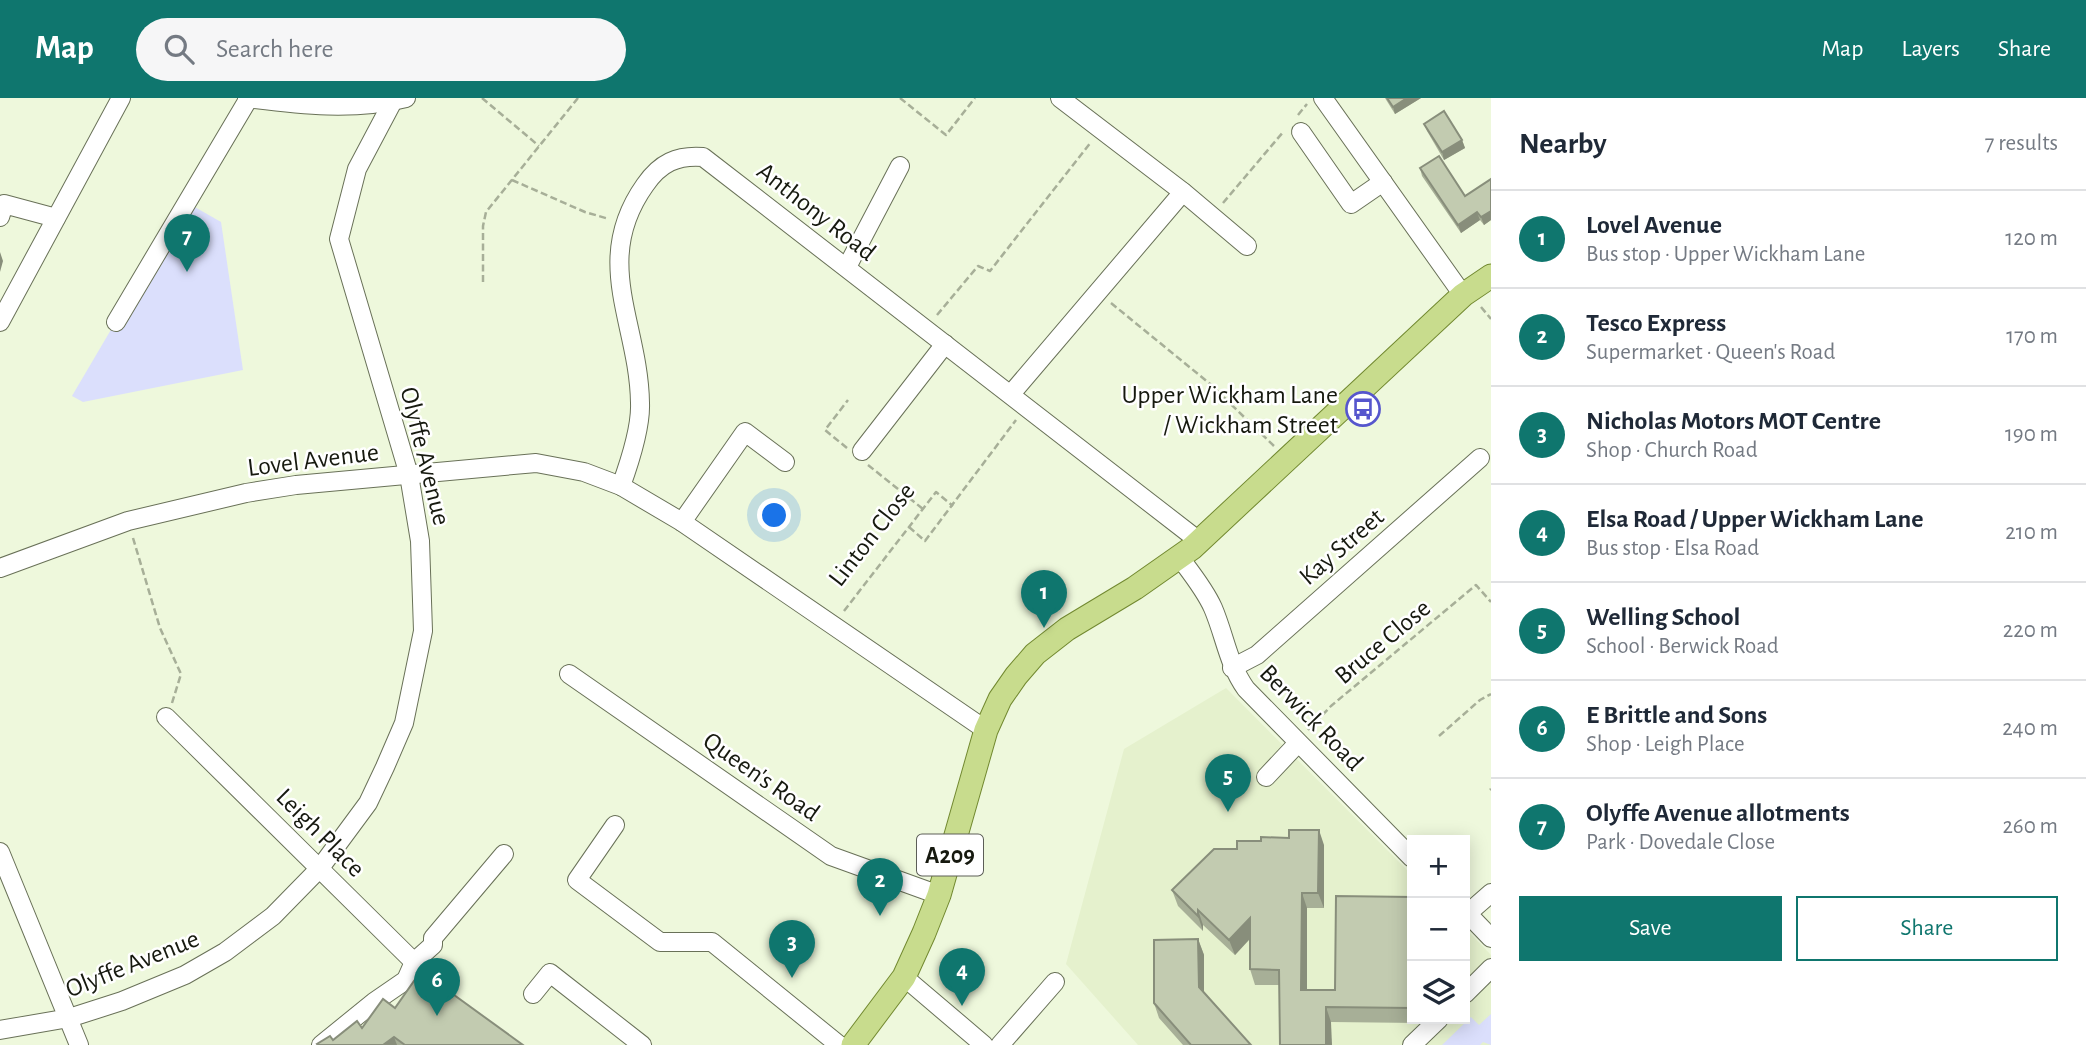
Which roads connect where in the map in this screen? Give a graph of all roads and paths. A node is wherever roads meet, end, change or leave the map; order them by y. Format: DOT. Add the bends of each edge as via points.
graph roads {
  1 [pos="121,98"];
  2 [pos="248,98"];
  3 [pos="482,98"];
  4 [pos="578,98"];
  5 [pos="900,98"];
  6 [pos="975,98"];
  7 [pos="1060,98"];
  8 [pos="1312,98"];
  9 [pos="1323,98"];
  10 [pos="400,100"];
  11 [pos="332,102"];
  12 [pos="1293,127"];
  13 [pos="1101,130"];
  14 [pos="539,146"];
  15 [pos="900,166"];
  16 [pos="512,180"];
  17 [pos="1383,182"];
  18 [pos="1183,192"];
  19 [pos="0,217"];
  20 [pos="1212,217"];
  21 [pos="56,218"];
  22 [pos="625,224"];
  23 [pos="1247,246"];
  24 [pos="847,267"];
  25 [pos="1491,276"];
  26 [pos="484,282"];
  27 [pos="1097,293"];
  28 [pos="1463,295"];
  29 [pos="0,322"];
  30 [pos="116,322"];
  31 [pos="925,329"];
  32 [pos="946,344"];
  33 [pos="1011,394"];
  34 [pos="1027,406"];
  35 [pos="862,451"];
  36 [pos="1286,458"];
  37 [pos="1480,458"];
  38 [pos="785,462"];
  39 [pos="408,475"];
  40 [pos="621,486"];
  41 [pos="953,506"];
  42 [pos="128,521"];
  43 [pos="682,522"];
  44 [pos="909,527"];
  45 [pos="1199,541"];
  46 [pos="1180,558"];
  47 [pos="0,568"];
  48 [pos="1491,602"];
  49 [pos="834,625"];
  50 [pos="1232,668"];
  51 [pos="569,674"];
  52 [pos="1491,694"];
  53 [pos="166,717"];
  54 [pos="986,730"];
  55 [pos="1438,736"];
  56 [pos="1297,742"];
  57 [pos="1266,777"];
  58 [pos="615,825"];
  59 [pos="0,852"];
  60 [pos="1407,853"];
  61 [pos="504,854"];
  62 [pos="320,868"];
  63 [pos="1491,893"];
  64 [pos="939,895"];
  65 [pos="1470,910"];
  66 [pos="1470,917"];
  67 [pos="1491,938"];
  68 [pos="414,962"];
  69 [pos="1491,968"];
  70 [pos="904,977"];
  71 [pos="1055,982"];
  72 [pos="1470,989"];
  73 [pos="533,994"];
  74 [pos="69,1018"];
  75 [pos="1434,1024"];
  76 [pos="0,1030"];
  77 [pos="79,1045"];
  78 [pos="321,1045"];
  79 [pos="642,1045"];
  80 [pos="839,1045"];
  81 [pos="853,1045"];
  82 [pos="984,1045"];
  83 [pos="1000,1045"];
  84 [pos="1412,1045"];
  1 -- 21 [label="street"];
  2 -- 11 [label="street"];
  2 -- 30 [label="street"];
  3 -- 14 [label="path"];
  4 -- 14 [label="path"];
  5 -- 6 [label="path" via="946,135"];
  7 -- 13 [label="street"];
  8 -- 12 [label="path"];
  9 -- 17 [label="street"];
  10 -- 11 [label="street"];
  10 -- 39 [label="street, Olyffe Avenue" via="357,169 339,239"];
  12 -- 17 [label="street" via="1351,204"];
  12 -- 20 [label="path"];
  13 -- 18 [label="street"];
  13 -- 31 [label="path" via="990,271 978,266"];
  14 -- 16 [label="path"];
  15 -- 24 [label="street"];
  16 -- 22 [label="path"];
  16 -- 26 [label="path" via="486,212"];
  17 -- 28 [label="street"];
  18 -- 20 [label="street"];
  18 -- 27 [label="street"];
  19 -- 21 [label="street" via="4,204"];
  20 -- 23 [label="street"];
  21 -- 29 [label="street"];
  22 -- 24 [label="street, Anthony Road" via="654,171 670,160 703,157"];
  22 -- 40 [label="street, Anthony Road" via="618,272 636,359 640,405"];
  24 -- 31 [label="street, Anthony Road"];
  25 -- 28 [label="main road, A209"];
  27 -- 33 [label="street"];
  27 -- 36 [label="path" via="1209,383"];
  28 -- 36 [label="main road, A209"];
  31 -- 32 [label="street, Anthony Road"];
  32 -- 33 [label="street, Anthony Road"];
  32 -- 35 [label="street"];
  33 -- 34 [label="street, Anthony Road"];
  34 -- 41 [label="path, Linton Close"];
  34 -- 45 [label="street, Anthony Road"];
  36 -- 45 [label="main road, A209"];
  37 -- 50 [label="street, Kay Street" via="1257,656"];
  38 -- 43 [label="street" via="745,432"];
  39 -- 40 [label="street, Lovel Avenue" via="536,463 584,472"];
  39 -- 42 [label="street, Lovel Avenue" via="246,493"];
  39 -- 62 [label="street, Olyffe Avenue" via="423,591 416,674 404,723 368,803"];
  40 -- 43 [label="street, Lovel Avenue"];
  41 -- 44 [label="path, Linton Close" via="925,541"];
  41 -- 44 [label="path, Linton Close" via="936,492"];
  42 -- 47 [label="street, Lovel Avenue"];
  42 -- 53 [label="path" via="160,628 181,674"];
  43 -- 49 [label="street, Lovel Avenue"];
  44 -- 49 [label="path, Linton Close"];
  45 -- 46 [label="main road, A209"];
  46 -- 50 [label="street, Berwick Road" via="1213,608"];
  46 -- 54 [label="main road, A209" via="1035,654 1000,699"];
  48 -- 56 [label="path, Bruce Close" via="1476,584 1331,706"];
  49 -- 54 [label="street, Lovel Avenue"];
  50 -- 56 [label="street, Berwick Road" via="1250,695"];
  51 -- 64 [label="street, Queen's Road" via="831,856"];
  52 -- 55 [label="path"];
  53 -- 62 [label="street, Leigh Place"];
  54 -- 64 [label="main road, A209"];
  56 -- 57 [label="street"];
  56 -- 60 [label="street, Berwick Road"];
  58 -- 80 [label="street" via="577,880 660,942 712,942"];
  59 -- 74 [label="street"];
  61 -- 68 [label="street" via="433,938 433,945"];
  62 -- 68 [label="street, Leigh Place"];
  62 -- 74 [label="street, Olyffe Avenue" via="273,916 225,952 184,975"];
  63 -- 65 [label="street"];
  64 -- 70 [label="main road, A209"];
  66 -- 67 [label="street"];
  68 -- 78 [label="street" via="406,980"];
  69 -- 72 [label="street"];
  70 -- 81 [label="main road, A209"];
  70 -- 82 [label="street"];
  71 -- 83 [label="street"];
  73 -- 79 [label="street" via="550,973"];
  74 -- 76 [label="street, Olyffe Avenue"];
  74 -- 77 [label="street"];
  75 -- 84 [label="street"];
}
